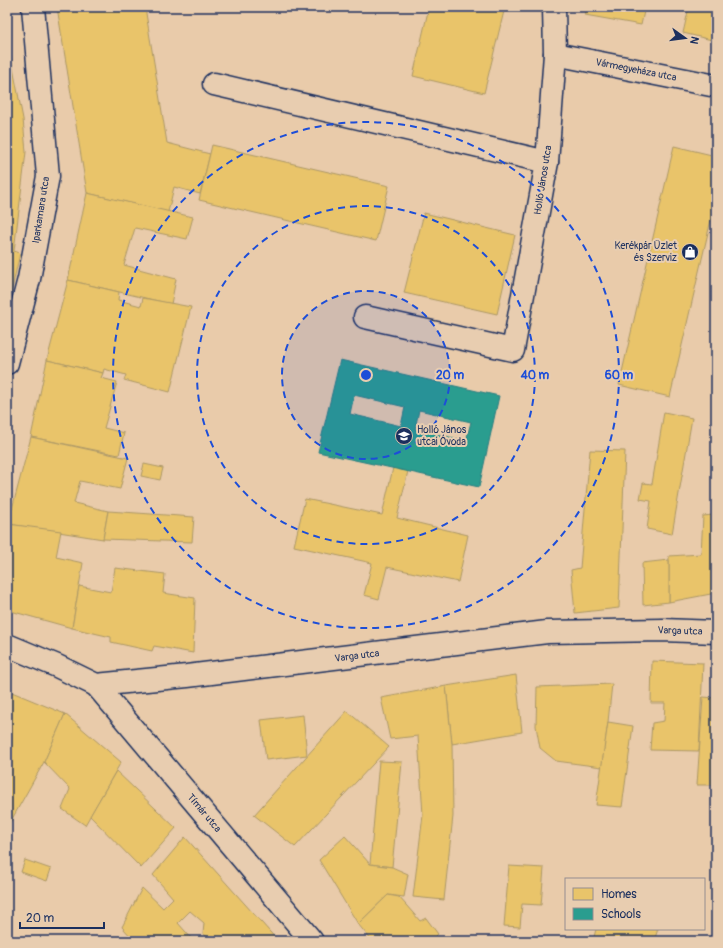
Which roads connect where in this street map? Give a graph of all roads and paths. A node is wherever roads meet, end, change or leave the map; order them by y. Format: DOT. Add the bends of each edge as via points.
graph roads {
  1 [pos="33,7"];
  2 [pos="554,7"];
  3 [pos="555,54"];
  4 [pos="214,84"];
  5 [pos="716,86"];
  6 [pos="547,162"];
  7 [pos="365,317"];
  8 [pos="7,363"];
  9 [pos="716,632"];
  10 [pos="7,645"];
  11 [pos="96,685"];
  12 [pos="312,941"];
  1 -- 8 [label="street, Iparkamara utca" via="48,176 29,279"];
  2 -- 3 [label="street, Holló János utca"];
  3 -- 5 [label="street, Vármegyeháza utca"];
  3 -- 6 [label="street, Holló János utca"];
  4 -- 6 [label="street"];
  6 -- 7 [label="street, Holló János utca" via="513,350"];
  9 -- 11 [label="street, Varga utca" via="547,632"];
  10 -- 11 [label="street"];
  11 -- 12 [label="street, Tímár utca"];
}
